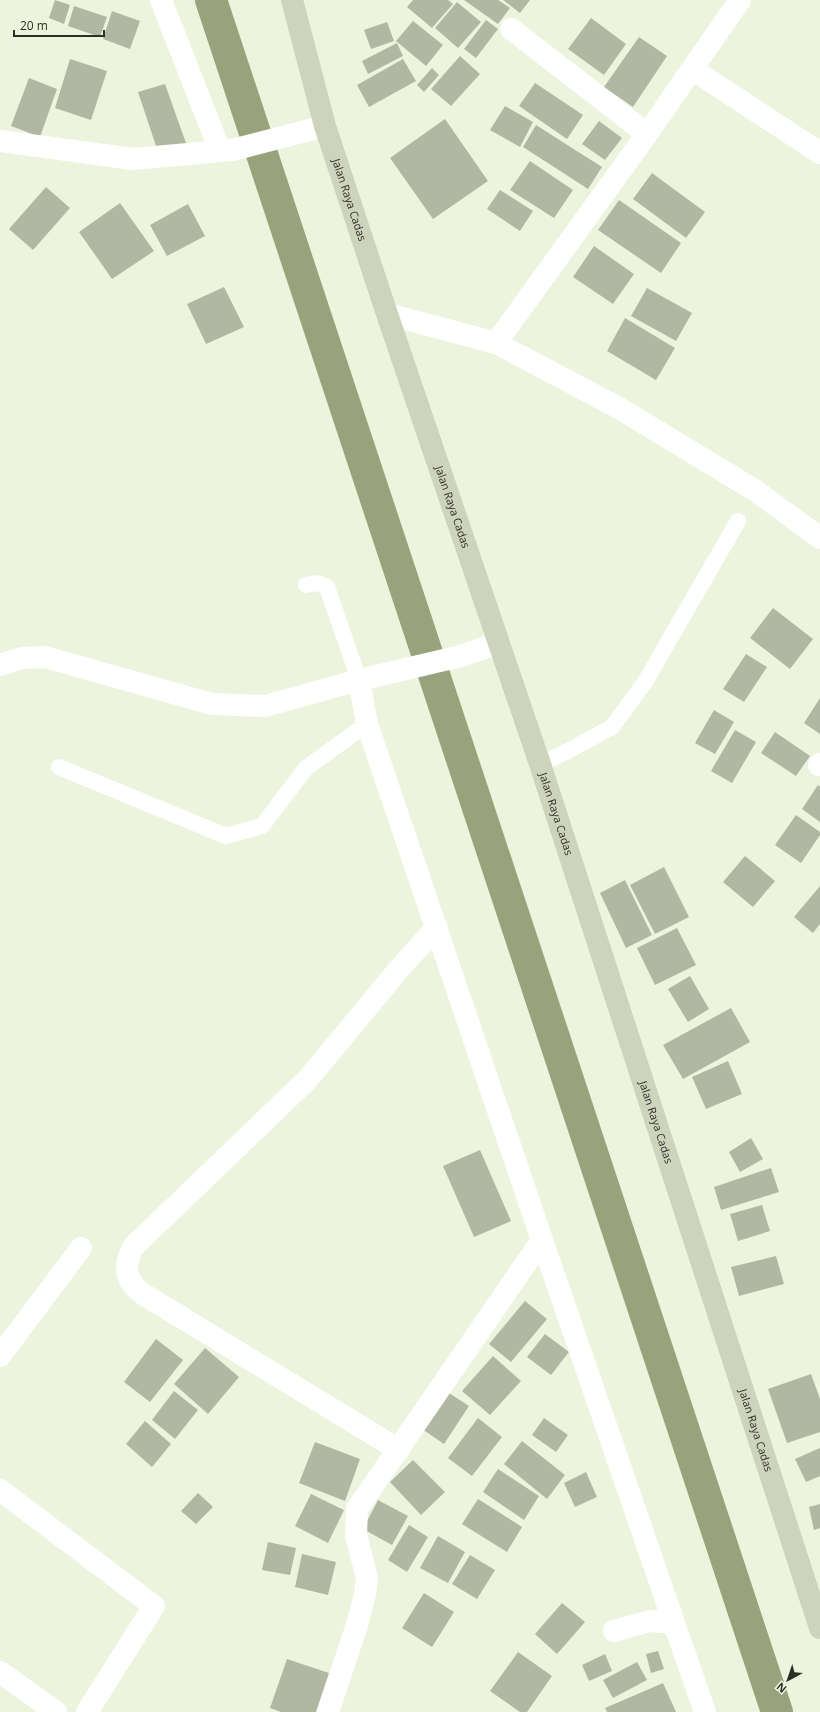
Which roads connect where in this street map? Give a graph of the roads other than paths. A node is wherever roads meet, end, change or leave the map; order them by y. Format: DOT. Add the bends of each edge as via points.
graph roads {
  1 [pos="161,0"];
  2 [pos="292,0"];
  3 [pos="740,0"];
  4 [pos="511,29"];
  5 [pos="692,69"];
  6 [pos="325,126"];
  7 [pos="647,134"];
  8 [pos="0,141"];
  9 [pos="226,150"];
  10 [pos="820,154"];
  11 [pos="387,314"];
  12 [pos="496,343"];
  13 [pos="738,521"];
  14 [pos="820,538"];
  15 [pos="306,585"];
  16 [pos="498,643"];
  17 [pos="0,665"];
  18 [pos="359,680"];
  19 [pos="368,724"];
  20 [pos="540,764"];
  21 [pos="59,767"];
  22 [pos="437,927"];
  23 [pos="542,1240"];
  24 [pos="81,1248"];
  25 [pos="0,1356"];
  26 [pos="399,1450"];
  27 [pos="0,1490"];
  28 [pos="674,1623"];
  29 [pos="820,1628"];
  30 [pos="614,1631"];
  31 [pos="0,1672"];
  32 [pos="56,1712"];
  33 [pos="87,1712"];
  34 [pos="328,1712"];
  35 [pos="705,1712"];
  1 -- 9 [label="street"];
  2 -- 6 [label="street, Jalan Raya Cadas"];
  3 -- 5 [label="street"];
  4 -- 7 [label="street"];
  5 -- 7 [label="street"];
  5 -- 10 [label="street"];
  6 -- 9 [label="street"];
  6 -- 11 [label="street, Jalan Raya Cadas"];
  7 -- 12 [label="street"];
  8 -- 9 [label="street" via="133,159"];
  11 -- 12 [label="street"];
  11 -- 16 [label="street, Jalan Raya Cadas"];
  12 -- 14 [label="street" via="619,408 756,491"];
  13 -- 20 [label="lane" via="645,682 612,727"];
  15 -- 18 [label="lane" via="317,583 327,586"];
  16 -- 18 [label="street" via="461,656"];
  16 -- 20 [label="street, Jalan Raya Cadas"];
  17 -- 18 [label="street" via="22,658 45,657 212,704 234,706 265,706"];
  18 -- 19 [label="street"];
  19 -- 21 [label="lane" via="306,768 262,826 226,836"];
  19 -- 22 [label="street"];
  20 -- 29 [label="street, Jalan Raya Cadas"];
  22 -- 23 [label="street"];
  22 -- 26 [label="street" via="307,1080 134,1246 128,1256 126,1267 130,1281 142,1294"];
  23 -- 26 [label="street"];
  23 -- 28 [label="street"];
  24 -- 25 [label="street"];
  26 -- 34 [label="street" via="357,1509 356,1535 367,1578 365,1594"];
  27 -- 33 [label="street" via="154,1606"];
  28 -- 30 [label="street" via="650,1621"];
  28 -- 35 [label="street"];
  31 -- 32 [label="street"];
}
